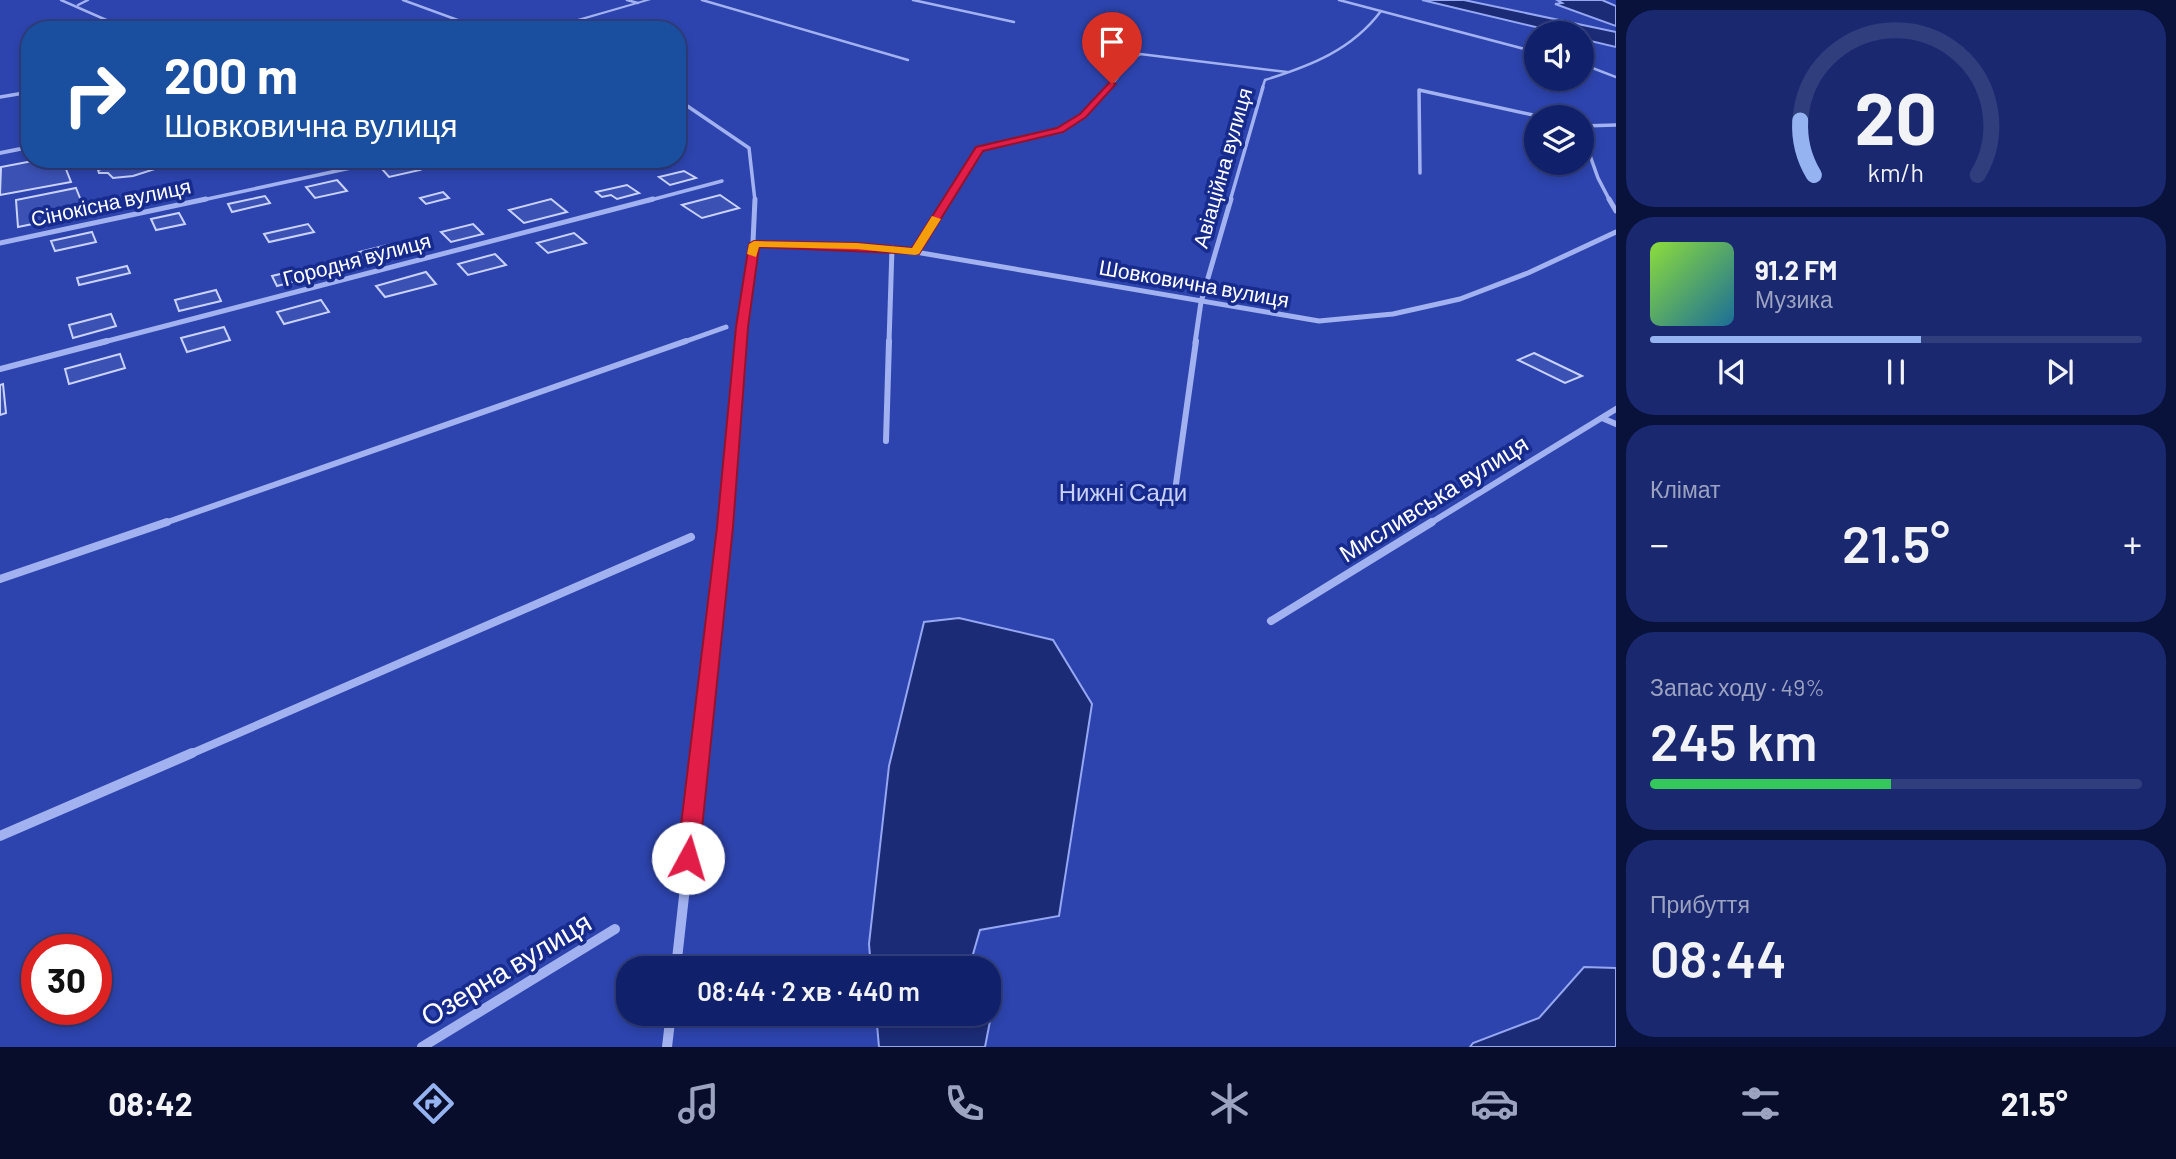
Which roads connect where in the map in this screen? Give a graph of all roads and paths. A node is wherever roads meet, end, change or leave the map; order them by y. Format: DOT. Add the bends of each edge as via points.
graph roads {
  1 [pos="61,0"];
  2 [pos="88,0"];
  3 [pos="403,0"];
  4 [pos="627,0"];
  5 [pos="649,0"];
  6 [pos="702,0"];
  7 [pos="914,0"];
  8 [pos="1339,0"];
  9 [pos="638,3"];
  10 [pos="78,5"];
  11 [pos="1381,11"];
  12 [pos="111,21"];
  13 [pos="460,21"];
  14 [pos="573,21"];
  15 [pos="1014,22"];
  16 [pos="1524,48"];
  17 [pos="908,60"];
  18 [pos="1594,69"];
  19 [pos="1291,73"];
  20 [pos="1616,77"];
  21 [pos="21,94"];
  22 [pos="0,97"];
  23 [pos="686,105"];
  24 [pos="1524,113"];
  25 [pos="1594,125"];
  26 [pos="1616,125"];
  27 [pos="21,150"];
  28 [pos="0,153"];
  29 [pos="1594,167"];
  30 [pos="350,168"];
  31 [pos="1420,173"];
  32 [pos="722,181"];
  33 [pos="1616,211"];
  34 [pos="1616,232"];
  35 [pos="0,243"];
  36 [pos="754,244"];
  37 [pos="892,248"];
  38 [pos="915,252"];
  39 [pos="1201,302"];
  40 [pos="726,327"];
  41 [pos="0,369"];
  42 [pos="1616,410"];
  43 [pos="1602,418"];
  44 [pos="1616,424"];
  45 [pos="886,440"];
  46 [pos="1176,484"];
  47 [pos="691,537"];
  48 [pos="0,579"];
  49 [pos="1271,621"];
  50 [pos="0,836"];
  51 [pos="615,929"];
  52 [pos="677,956"];
  53 [pos="669,1026"];
  54 [pos="422,1047"];
  55 [pos="667,1047"];
  1 -- 10 [label="street"];
  2 -- 10 [label="street"];
  3 -- 13 [label="street"];
  4 -- 9 [label="street"];
  5 -- 9 [label="street"];
  6 -- 17 [label="street"];
  7 -- 15 [label="street"];
  8 -- 11 [label="street"];
  9 -- 14 [label="street"];
  10 -- 12 [label="street"];
  11 -- 16 [label="street"];
  11 -- 19 [label="street, Авіаційна вулиця" via="1374,23 1353,39 1322,60"];
  18 -- 20 [label="street"];
  19 -- 38 [label="street" via="1140,54 1083,116 1060,130 979,149"];
  19 -- 39 [label="street, Авіаційна вулиця" via="1265,80"];
  21 -- 22 [label="street"];
  23 -- 36 [label="street" via="749,148 754,173"];
  24 -- 31 [label="street" via="1419,90"];
  25 -- 26 [label="street"];
  27 -- 28 [label="street"];
  29 -- 33 [label="street"];
  30 -- 35 [label="street, Сінокісна вулиця"];
  32 -- 41 [label="street, Городня вулиця"];
  34 -- 39 [label="street, Шовковична вулиця" via="1484,291 1437,306 1376,317 1320,321"];
  36 -- 37 [label="street, Шовковична вулиця"];
  36 -- 52 [label="street"];
  37 -- 38 [label="street, Шовковична вулиця"];
  37 -- 45 [label="street"];
  38 -- 39 [label="street, Шовковична вулиця"];
  39 -- 46 [label="street, Авіаційна вулиця"];
  40 -- 48 [label="street"];
  42 -- 43 [label="street, Мисливська вулиця"];
  43 -- 44 [label="street"];
  43 -- 49 [label="street, Мисливська вулиця"];
  47 -- 50 [label="street"];
  51 -- 54 [label="street, Озерна вулиця"];
  53 -- 55 [label="street"];
}
